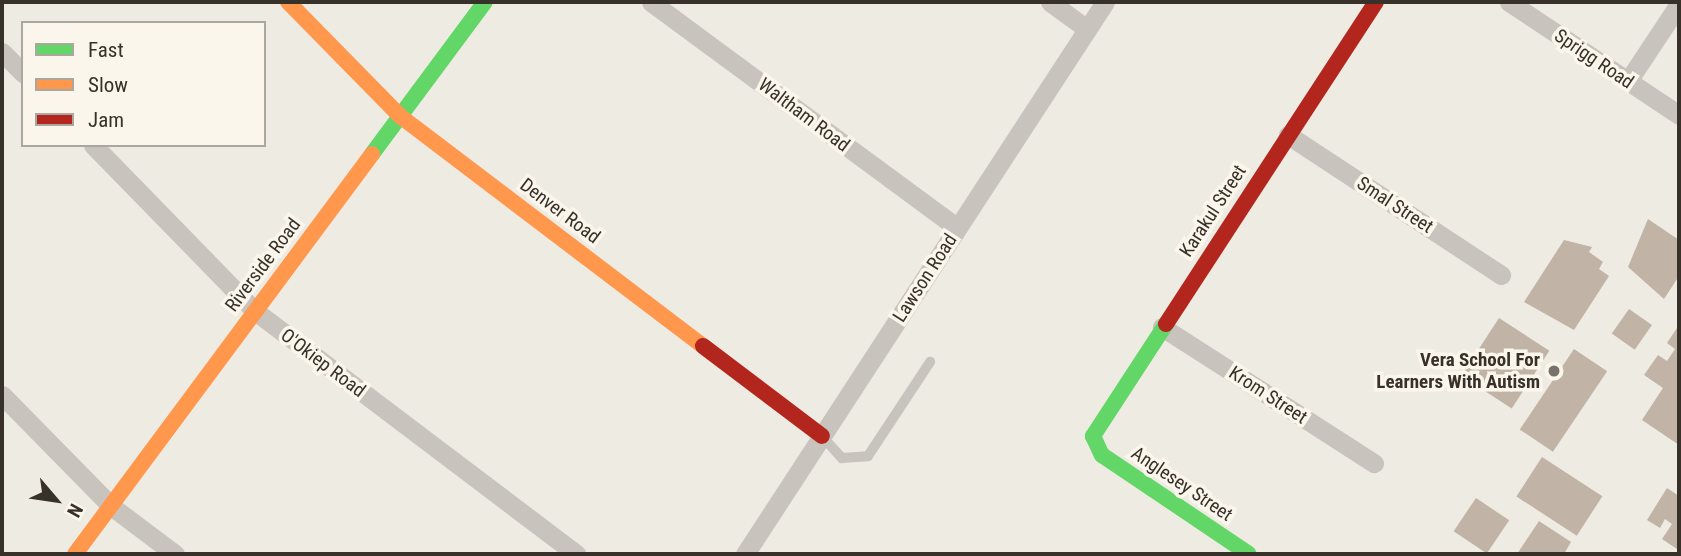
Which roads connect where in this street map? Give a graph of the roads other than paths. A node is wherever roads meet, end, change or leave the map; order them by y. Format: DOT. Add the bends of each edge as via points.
graph roads {
  1 [pos="288,2"];
  2 [pos="485,2"];
  3 [pos="651,2"];
  4 [pos="1050,2"];
  5 [pos="1105,2"];
  6 [pos="1376,2"];
  7 [pos="1509,2"];
  8 [pos="1679,4"];
  9 [pos="1087,29"];
  10 [pos="2,52"];
  11 [pos="21,71"];
  12 [pos="1628,81"];
  13 [pos="1679,115"];
  14 [pos="400,116"];
  15 [pos="1288,135"];
  16 [pos="95,147"];
  17 [pos="957,228"];
  18 [pos="1501,275"];
  19 [pos="255,311"];
  20 [pos="1162,327"];
  21 [pos="930,362"];
  22 [pos="2,394"];
  23 [pos="822,436"];
  24 [pos="1094,445"];
  25 [pos="1374,463"];
  26 [pos="111,506"];
  27 [pos="75,554"];
  28 [pos="175,554"];
  29 [pos="576,554"];
  30 [pos="745,554"];
  31 [pos="1248,554"];
  1 -- 14 [label="street, Denver Road"];
  2 -- 14 [label="street, Riverside Road"];
  3 -- 17 [label="street, Waltham Road"];
  4 -- 9 [label="street"];
  5 -- 9 [label="street, Lawson Road"];
  6 -- 15 [label="street, Karakul Street"];
  7 -- 12 [label="street, Sprigg Road"];
  8 -- 12 [label="street"];
  9 -- 17 [label="street, Lawson Road"];
  10 -- 11 [label="street"];
  12 -- 13 [label="street, Sprigg Road"];
  14 -- 19 [label="street, Riverside Road"];
  14 -- 23 [label="street, Denver Road"];
  15 -- 18 [label="street, Smal Street"];
  15 -- 20 [label="street, Karakul Street"];
  16 -- 19 [label="street, O'Okiep Road"];
  17 -- 23 [label="street, Lawson Road"];
  19 -- 26 [label="street, Riverside Road"];
  19 -- 29 [label="street, O'Okiep Road"];
  20 -- 24 [label="street, Karakul Street" via="1094,431"];
  20 -- 25 [label="street, Krom Street"];
  21 -- 23 [label="lane" via="868,456 842,458"];
  22 -- 26 [label="street"];
  23 -- 30 [label="street, Lawson Road"];
  24 -- 31 [label="street, Anglesey Street"];
  26 -- 27 [label="street, Riverside Road"];
  26 -- 28 [label="street"];
}
